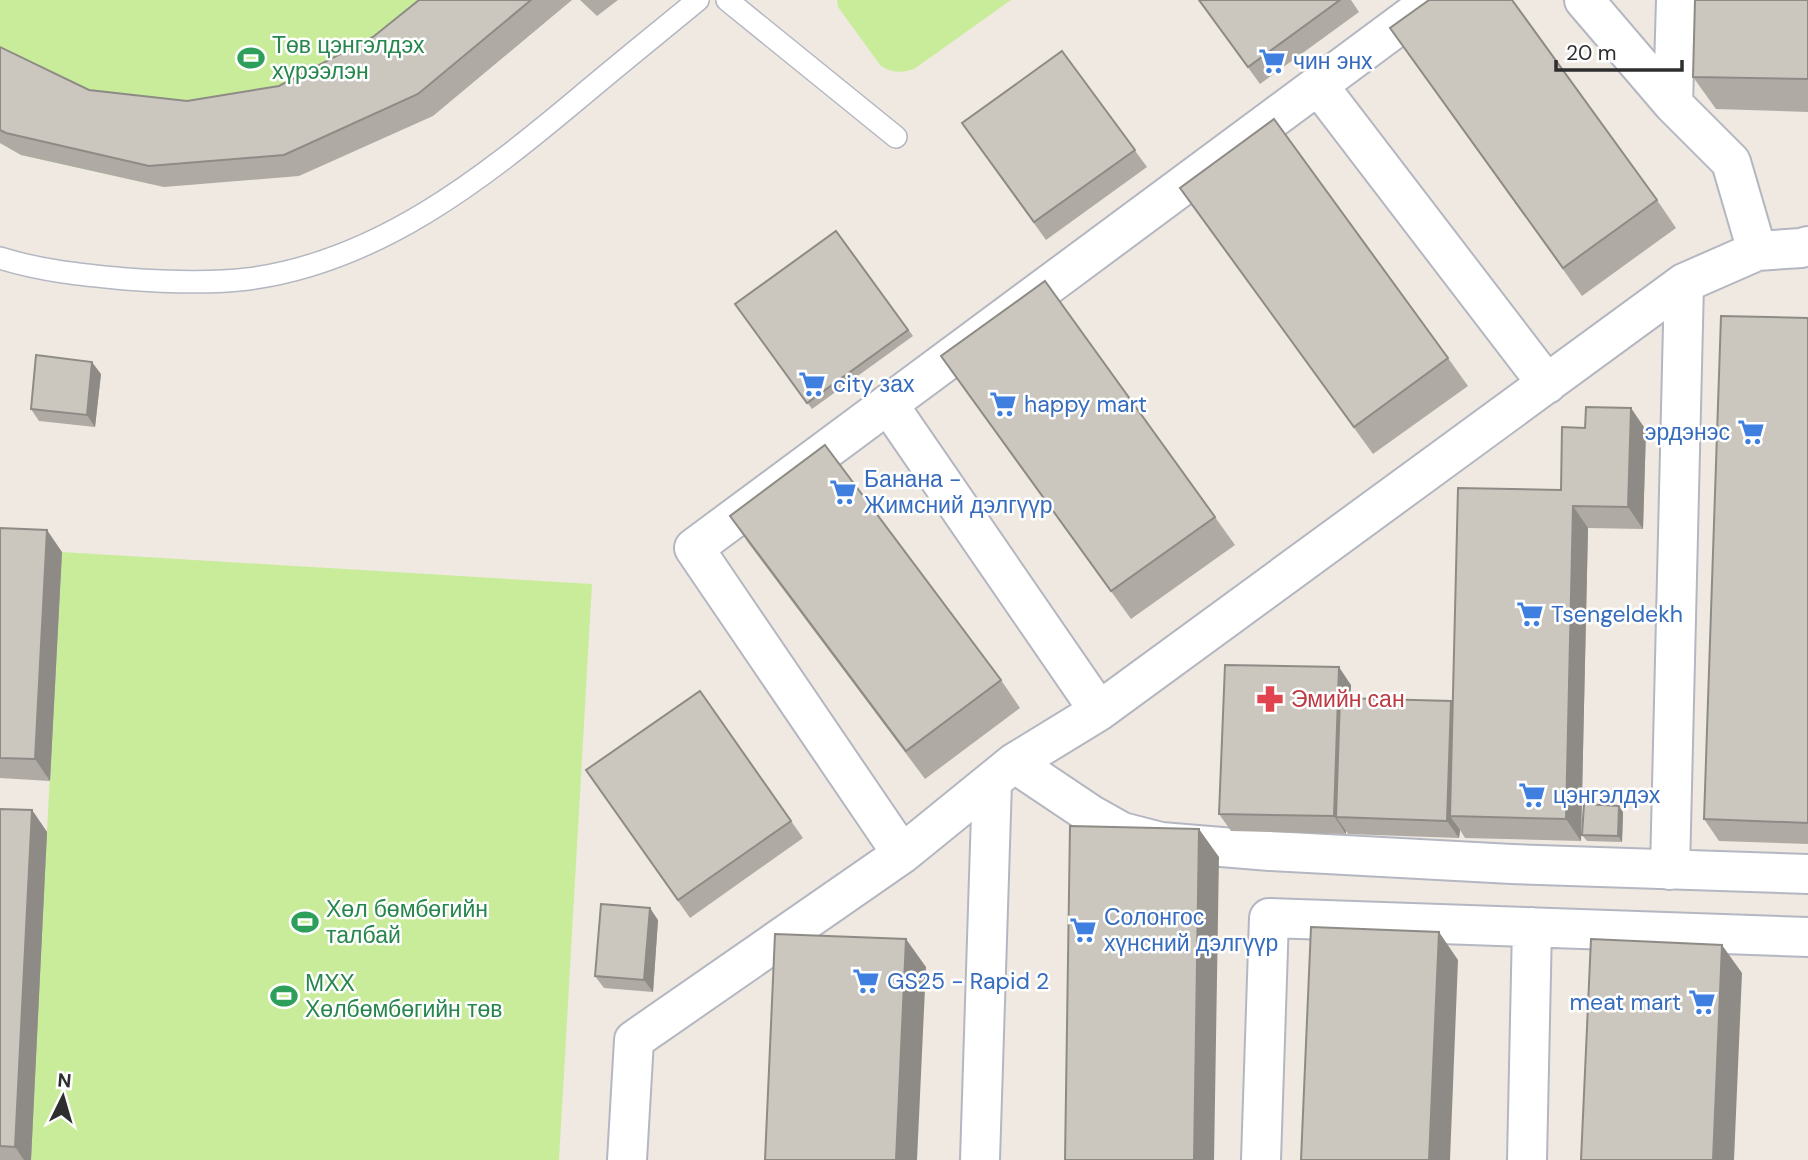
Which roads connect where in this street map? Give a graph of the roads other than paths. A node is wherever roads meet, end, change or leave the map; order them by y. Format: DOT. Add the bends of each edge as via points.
graph roads {
  1 [pos="698,0"];
  2 [pos="727,0"];
  3 [pos="1433,0"];
  4 [pos="1676,0"];
  5 [pos="1601,9"];
  6 [pos="1318,85"];
  7 [pos="1674,104"];
  8 [pos="896,137"];
  9 [pos="1806,249"];
  10 [pos="1757,251"];
  11 [pos="0,258"];
  12 [pos="1684,283"];
  13 [pos="1547,384"];
  14 [pos="888,404"];
  15 [pos="1099,712"];
  16 [pos="1003,773"];
  17 [pos="902,854"];
  18 [pos="1670,870"];
  19 [pos="1808,874"];
  20 [pos="1532,927"];
  21 [pos="1808,937"];
  22 [pos="627,1160"];
  23 [pos="980,1160"];
  24 [pos="1261,1160"];
  25 [pos="1527,1160"];
  1 -- 11 [label="lane" via="470,185 397,230 347,251 276,273 214,282 75,274"];
  2 -- 8 [label="lane"];
  3 -- 6 [label="street"];
  4 -- 7 [label="street"];
  5 -- 7 [label="street"];
  6 -- 13 [label="street"];
  6 -- 14 [label="street"];
  7 -- 10 [label="street" via="1731,162"];
  9 -- 10 [label="street"];
  10 -- 12 [label="street"];
  12 -- 13 [label="street"];
  12 -- 18 [label="street"];
  13 -- 15 [label="street"];
  14 -- 15 [label="street"];
  14 -- 17 [label="street" via="694,548"];
  15 -- 16 [label="street"];
  16 -- 17 [label="street"];
  16 -- 18 [label="street" via="1122,832 1161,842"];
  16 -- 23 [label="street"];
  17 -- 22 [label="street" via="634,1040"];
  18 -- 19 [label="street"];
  20 -- 21 [label="street"];
  20 -- 24 [label="street" via="1269,918"];
  20 -- 25 [label="street"];
}
